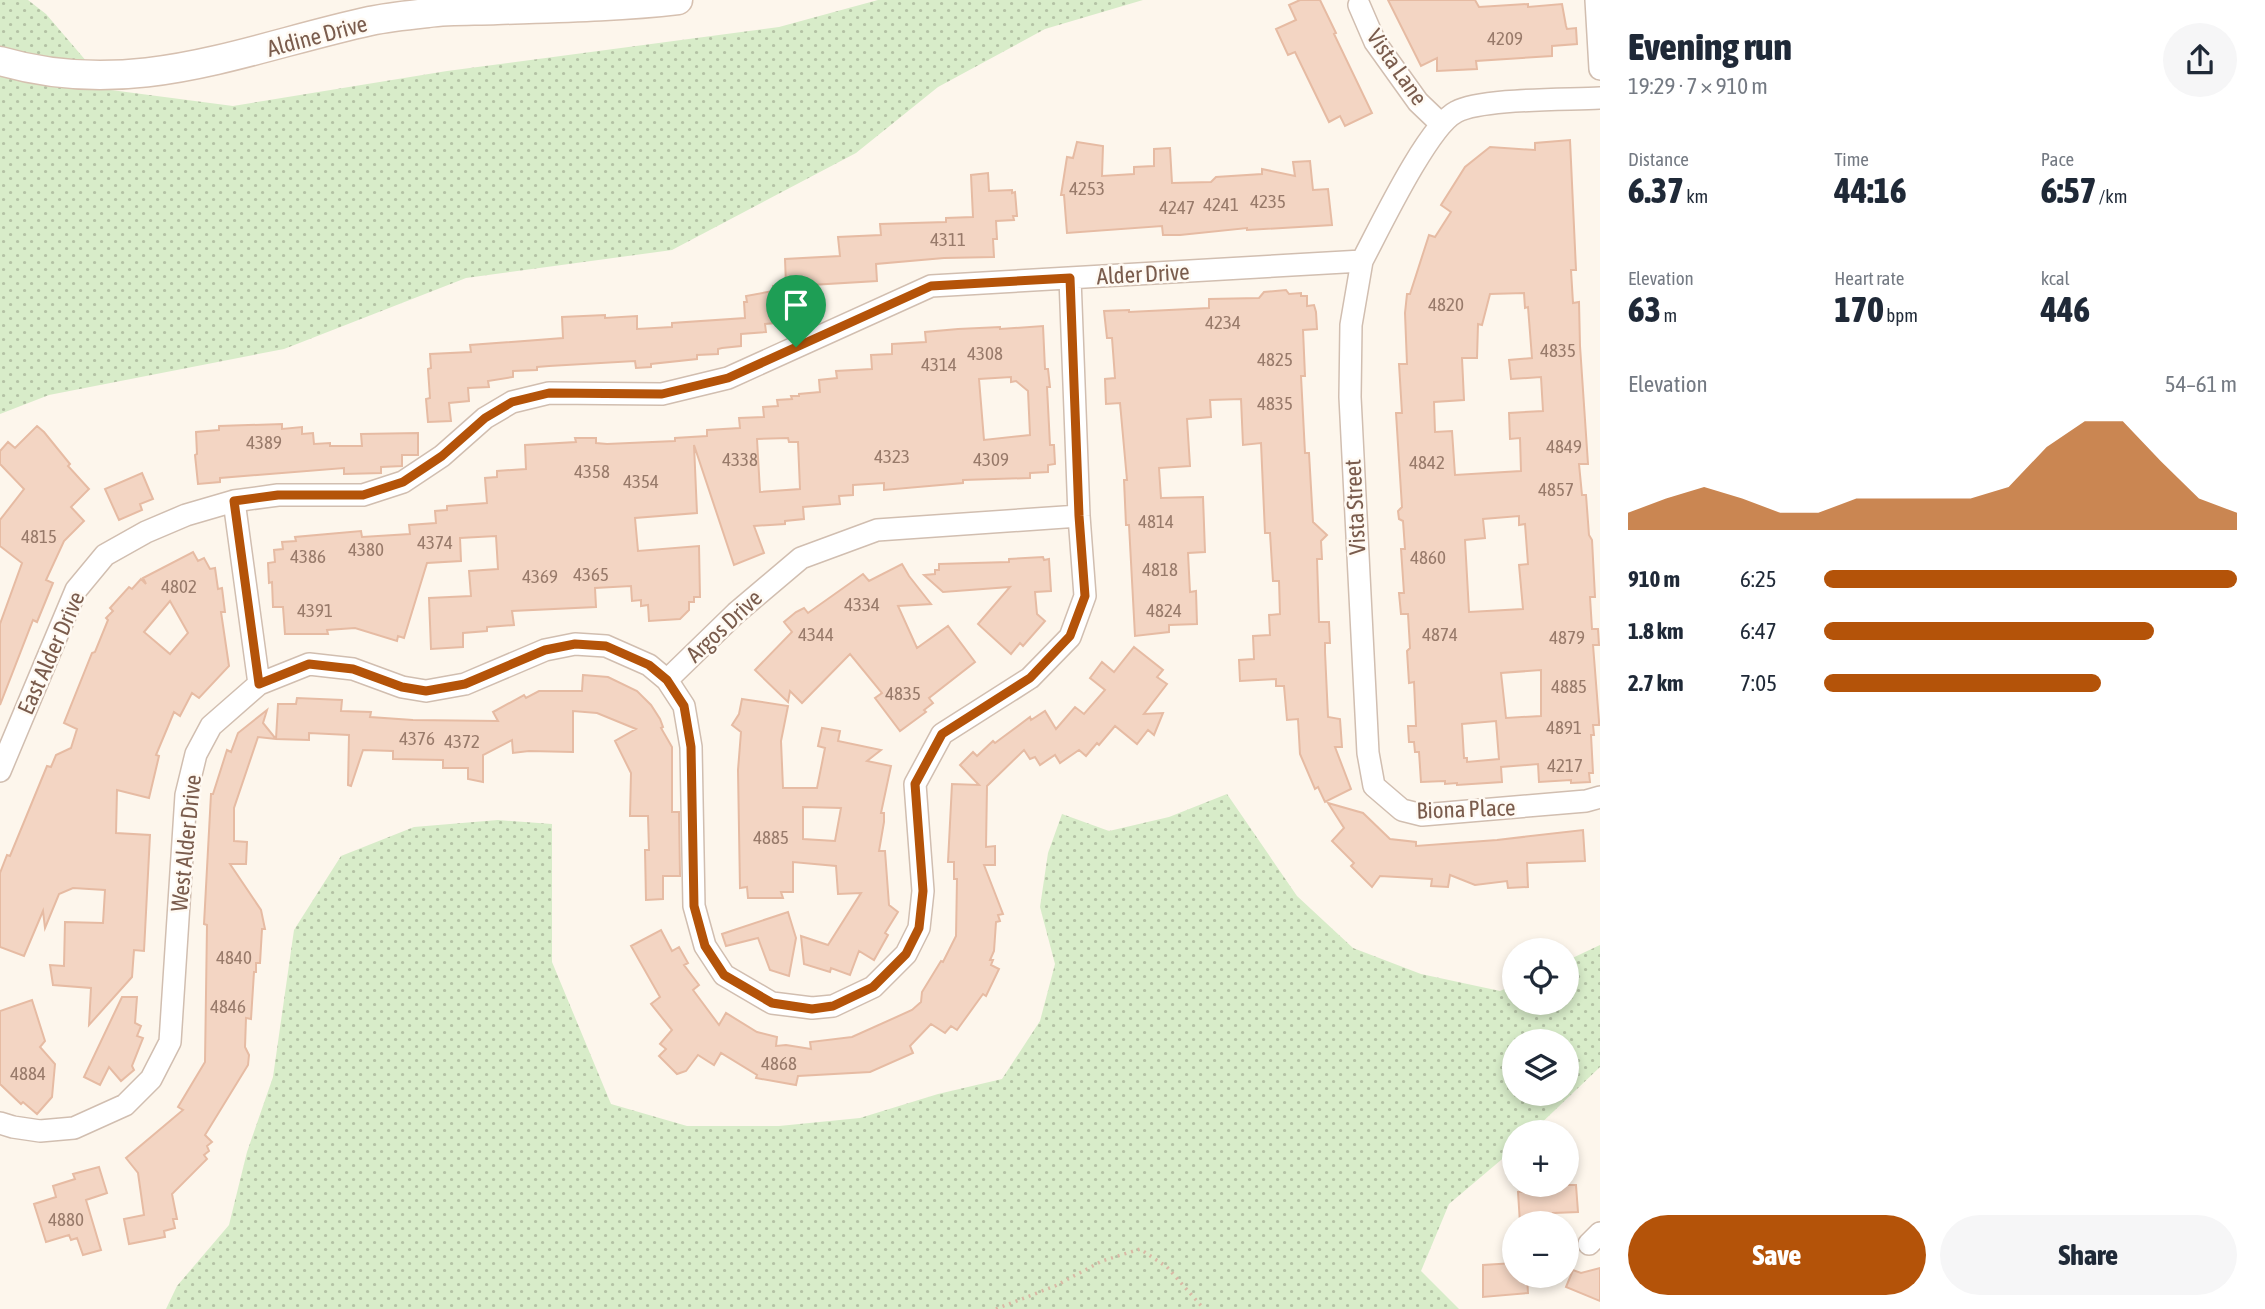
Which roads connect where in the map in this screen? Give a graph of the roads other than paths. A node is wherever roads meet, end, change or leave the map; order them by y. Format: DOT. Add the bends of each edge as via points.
graph roads {
  1 [pos="678,0"];
  2 [pos="1596,0"];
  3 [pos="1359,5"];
  4 [pos="0,61"];
  5 [pos="1600,69"];
  6 [pos="1600,98"];
  7 [pos="1441,124"];
  8 [pos="1362,261"];
  9 [pos="1070,278"];
  10 [pos="234,501"];
  11 [pos="1079,516"];
  12 [pos="667,680"];
  13 [pos="259,684"];
  14 [pos="1368,753"];
  15 [pos="0,771"];
  16 [pos="1600,797"];
  17 [pos="0,1122"];
  1 -- 4 [label="main road, Aldine Drive" via="433,12 372,21 213,63 146,74 62,73"];
  2 -- 5 [label="street"];
  3 -- 7 [label="street, Vista Lane" via="1375,43 1418,102"];
  6 -- 7 [label="street" via="1481,104 1455,112"];
  7 -- 8 [label="street" via="1411,169"];
  8 -- 9 [label="street, Alder Drive"];
  8 -- 14 [label="street, Vista Street" via="1351,325 1350,397"];
  9 -- 10 [label="street, Alder Drive" via="931,286 728,378 662,394 549,393 512,402 403,482 363,495 278,495"];
  9 -- 11 [label="street"];
  10 -- 13 [label="street"];
  10 -- 15 [label="street, East Alder Drive" via="186,514 105,555 76,590"];
  11 -- 12 [label="street, Argos Drive" via="877,530 801,558"];
  11 -- 12 [label="street" via="1085,596 1070,636 1030,678 942,734 915,784 923,891 919,928 906,954 873,987 833,1006 812,1009 772,1003 724,975 705,946 694,906 691,747 684,706"];
  12 -- 13 [label="street, Argos Drive" via="649,665 606,646 575,644 545,650 465,684 426,691 353,669 309,664"];
  13 -- 17 [label="street, West Alder Drive" via="211,726 196,754 186,795 170,1042 151,1079 125,1105 74,1128 40,1131"];
  14 -- 16 [label="street, Biona Place" via="1374,786 1402,810 1422,815"];
}
